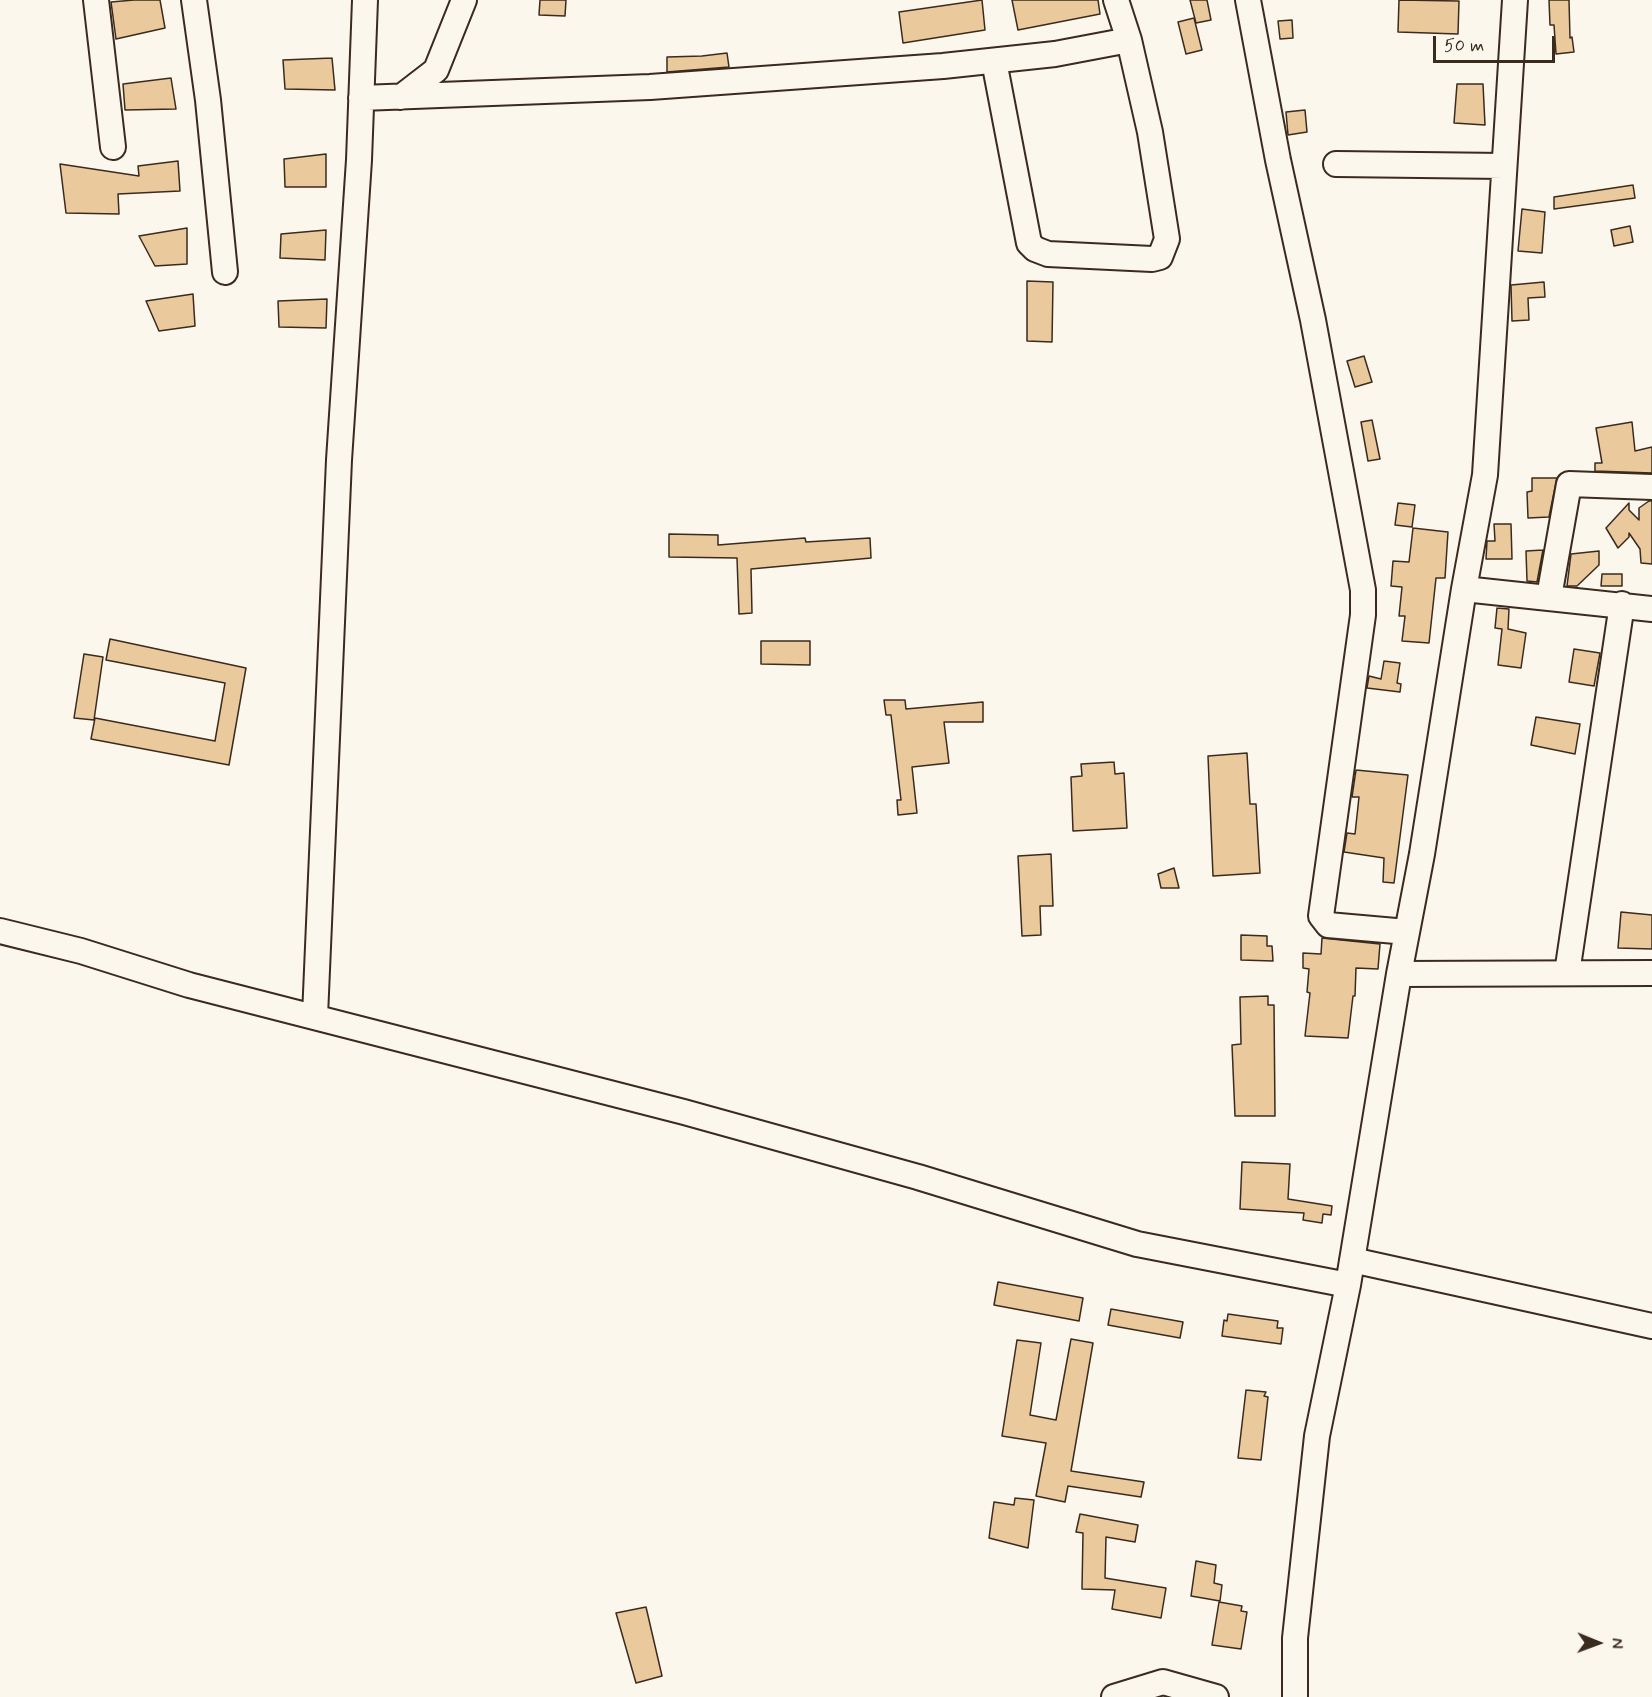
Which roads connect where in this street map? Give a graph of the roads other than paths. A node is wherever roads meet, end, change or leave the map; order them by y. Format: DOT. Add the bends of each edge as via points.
graph roads {
  1 [pos="96,0"];
  2 [pos="194,0"];
  3 [pos="365,0"];
  4 [pos="464,0"];
  5 [pos="1116,0"];
  6 [pos="1248,0"];
  7 [pos="1515,0"];
  8 [pos="1129,40"];
  9 [pos="994,61"];
  10 [pos="402,97"];
  11 [pos="361,98"];
  12 [pos="113,147"];
  13 [pos="1336,164"];
  14 [pos="1504,166"];
  15 [pos="225,272"];
  16 [pos="1652,487"];
  17 [pos="1464,589"];
  18 [pos="1549,597"];
  19 [pos="1622,604"];
  20 [pos="1652,609"];
  21 [pos="0,931"];
  22 [pos="1407,932"];
  23 [pos="1567,973"];
  24 [pos="1652,973"];
  25 [pos="1399,974"];
  26 [pos="315,1016"];
  27 [pos="1352,1260"];
  28 [pos="1348,1285"];
  29 [pos="1652,1326"];
  30 [pos="1114,1697"];
  31 [pos="1216,1697"];
  32 [pos="1295,1697"];
  1 -- 12 [label="street"];
  2 -- 15 [label="street"];
  3 -- 11 [label="street"];
  4 -- 10 [label="street" via="436,70"];
  5 -- 8 [label="street"];
  6 -- 22 [label="street" via="1364,590 1321,916 1329,925"];
  7 -- 14 [label="street"];
  8 -- 9 [label="street"];
  8 -- 9 [label="street" via="1150,132 1167,239 1160,257 1152,259 1048,254 1029,243"];
  9 -- 10 [label="street" via="650,87"];
  10 -- 11 [label="street"];
  11 -- 26 [label="street" via="338,471"];
  13 -- 14 [label="street"];
  14 -- 17 [label="street" via="1485,475"];
  16 -- 18 [label="street" via="1569,484"];
  17 -- 18 [label="street"];
  17 -- 22 [label="street"];
  18 -- 19 [label="street"];
  19 -- 20 [label="street"];
  19 -- 23 [label="street"];
  21 -- 26 [label="street"];
  22 -- 25 [label="street"];
  23 -- 24 [label="street"];
  23 -- 25 [label="street"];
  25 -- 27 [label="street"];
  26 -- 28 [label="street" via="752,1130 1137,1244"];
  27 -- 28 [label="street"];
  27 -- 29 [label="street"];
  28 -- 32 [label="street" via="1316,1447 1295,1638"];
  30 -- 31 [label="street" via="1163,1682"];
}
